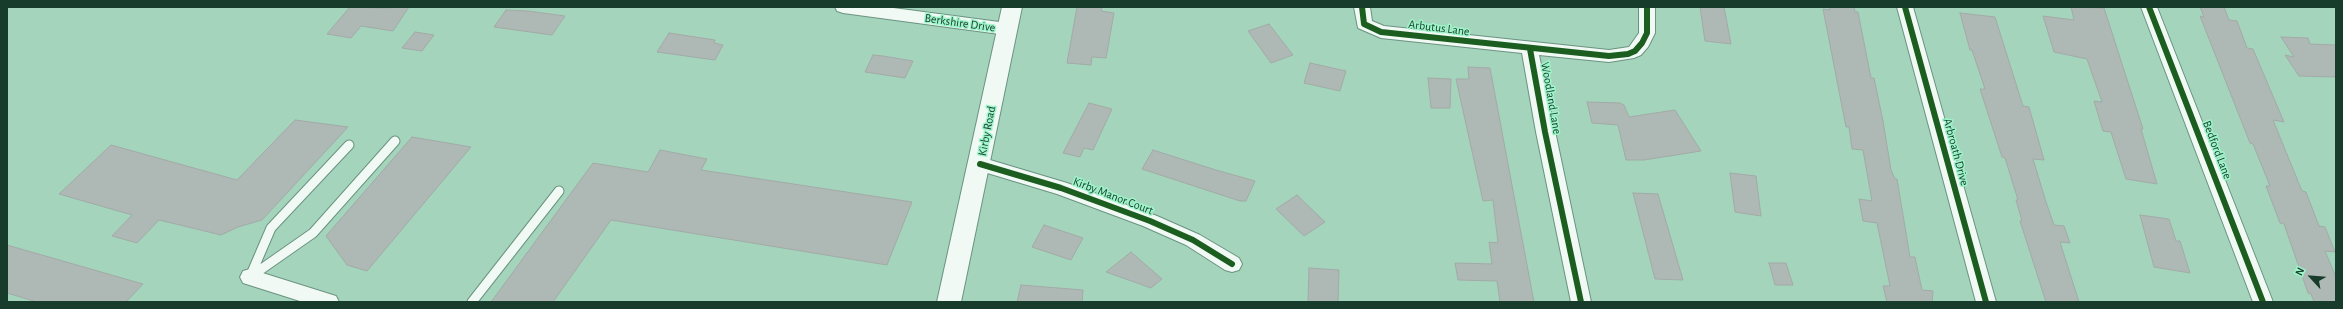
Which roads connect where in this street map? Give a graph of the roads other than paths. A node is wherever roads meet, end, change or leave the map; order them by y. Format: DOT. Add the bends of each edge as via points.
graph roads {
  1 [pos="844,7"];
  2 [pos="1012,7"];
  3 [pos="1362,7"];
  4 [pos="1647,7"];
  5 [pos="1905,7"];
  6 [pos="2149,7"];
  7 [pos="1007,29"];
  8 [pos="1530,48"];
  9 [pos="395,141"];
  10 [pos="349,145"];
  11 [pos="980,164"];
  12 [pos="560,191"];
  13 [pos="1232,264"];
  14 [pos="250,277"];
  15 [pos="329,302"];
  16 [pos="472,302"];
  17 [pos="949,302"];
  18 [pos="1581,302"];
  19 [pos="1986,302"];
  20 [pos="2263,302"];
  1 -- 7 [label="street, Berkshire Drive"];
  2 -- 7 [label="main road, Kirby Road"];
  3 -- 8 [label="street, Arbutus Lane" via="1364,24 1381,32"];
  4 -- 8 [label="street, Woodland Lane" via="1647,33 1636,50 1628,54 1609,56"];
  5 -- 19 [label="street, Arbroath Drive"];
  6 -- 20 [label="street, Bedford Lane"];
  7 -- 11 [label="main road, Kirby Road"];
  8 -- 18 [label="street, Woodland Lane"];
  9 -- 14 [label="lane" via="313,233"];
  10 -- 14 [label="lane" via="271,228"];
  11 -- 13 [label="street, Kirby Manor Court" via="1043,182 1150,221 1193,240"];
  11 -- 17 [label="main road, Kirby Road"];
  12 -- 16 [label="lane"];
  14 -- 15 [label="street"];
}
